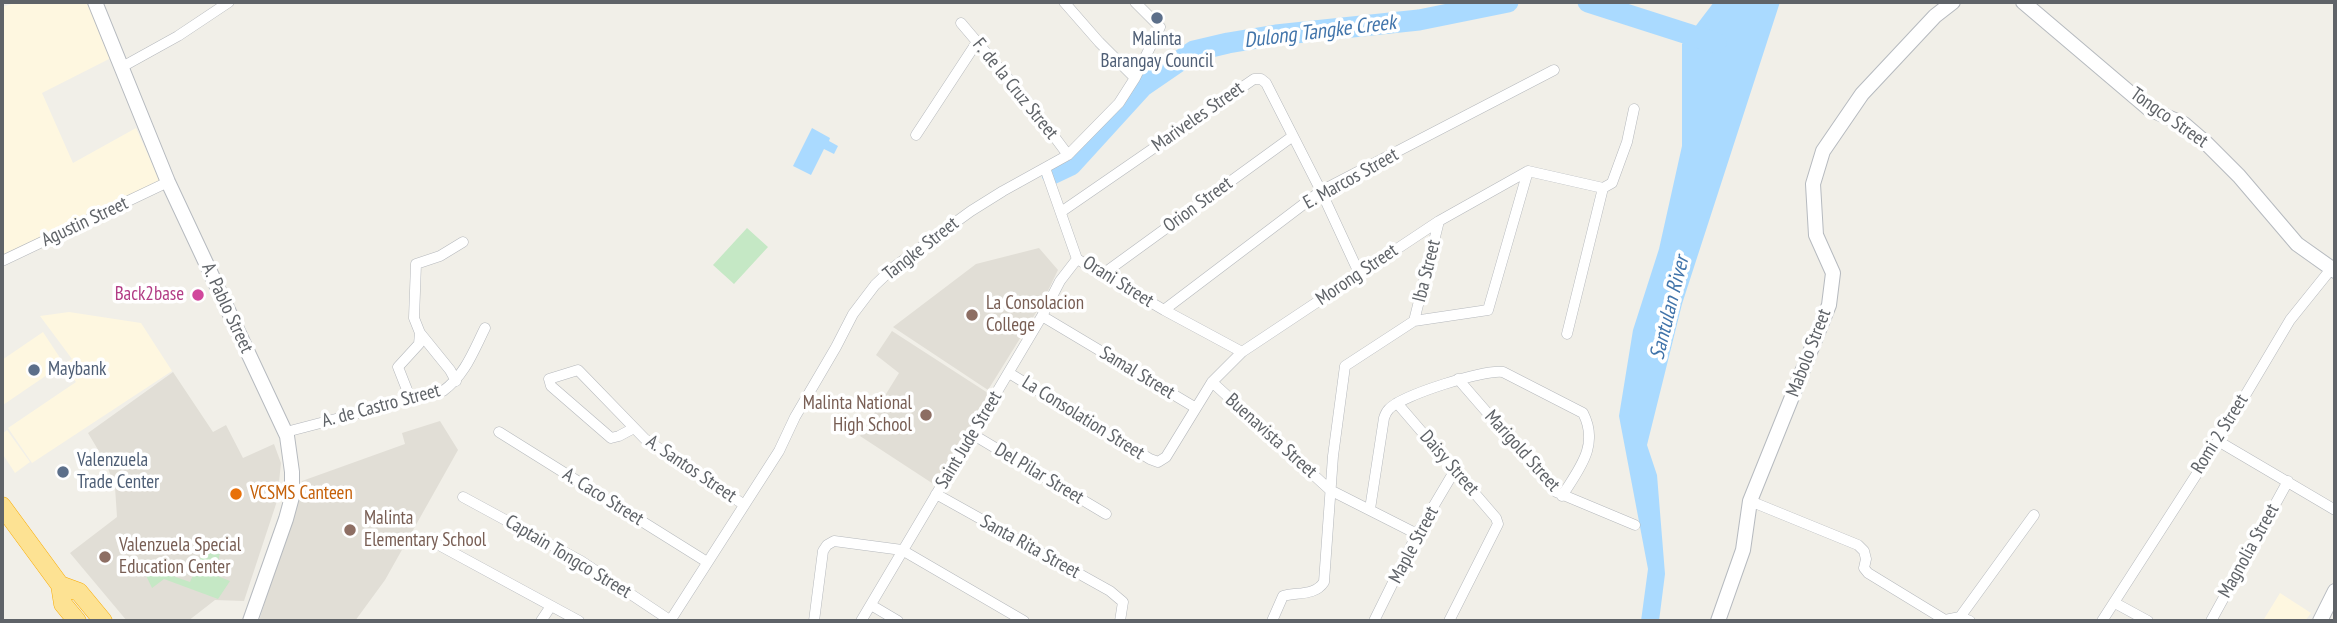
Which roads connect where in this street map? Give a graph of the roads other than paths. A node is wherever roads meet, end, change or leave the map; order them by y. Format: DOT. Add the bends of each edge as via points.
graph roads {
  1 [pos="94,2"];
  2 [pos="229,2"];
  3 [pos="1064,2"];
  4 [pos="1135,2"];
  5 [pos="1953,2"];
  6 [pos="2023,2"];
  7 [pos="961,23"];
  8 [pos="977,42"];
  9 [pos="122,67"];
  10 [pos="1554,70"];
  11 [pos="1135,78"];
  12 [pos="1634,109"];
  13 [pos="916,135"];
  14 [pos="1293,136"];
  15 [pos="1068,155"];
  16 [pos="1045,168"];
  17 [pos="1528,170"];
  18 [pos="168,183"];
  19 [pos="1602,188"];
  20 [pos="1321,191"];
  21 [pos="1061,212"];
  22 [pos="1439,220"];
  23 [pos="463,242"];
  24 [pos="1077,259"];
  25 [pos="2,261"];
  26 [pos="2333,270"];
  27 [pos="1359,273"];
  28 [pos="1104,274"];
  29 [pos="1164,310"];
  30 [pos="1042,316"];
  31 [pos="1414,321"];
  32 [pos="485,328"];
  33 [pos="420,333"];
  34 [pos="1567,334"];
  35 [pos="1242,352"];
  36 [pos="1009,373"];
  37 [pos="1458,379"];
  38 [pos="456,381"];
  39 [pos="1212,382"];
  40 [pos="411,400"];
  41 [pos="1397,403"];
  42 [pos="1196,408"];
  43 [pos="634,428"];
  44 [pos="286,432"];
  45 [pos="499,432"];
  46 [pos="972,434"];
  47 [pos="2218,441"];
  48 [pos="1158,462"];
  49 [pos="1455,470"];
  50 [pos="2288,481"];
  51 [pos="1330,490"];
  52 [pos="936,494"];
  53 [pos="1562,496"];
  54 [pos="463,497"];
  55 [pos="1750,501"];
  56 [pos="743,504"];
  57 [pos="2,506"];
  58 [pos="1370,509"];
  59 [pos="2335,510"];
  60 [pos="1106,514"];
  61 [pos="2034,515"];
  62 [pos="1635,525"];
  63 [pos="1417,534"];
  64 [pos="439,545"];
  65 [pos="902,550"];
  66 [pos="707,562"];
  67 [pos="60,585"];
  68 [pos="2335,591"];
  69 [pos="2115,603"];
  70 [pos="871,605"];
  71 [pos="551,606"];
  72 [pos="1965,619"];
  73 [pos="77,621"];
  74 [pos="103,621"];
  75 [pos="250,621"];
  76 [pos="541,621"];
  77 [pos="579,621"];
  78 [pos="671,621"];
  79 [pos="814,621"];
  80 [pos="861,621"];
  81 [pos="898,621"];
  82 [pos="1024,621"];
  83 [pos="1120,621"];
  84 [pos="1272,621"];
  85 [pos="1374,621"];
  86 [pos="1449,621"];
  87 [pos="1718,621"];
  88 [pos="2102,621"];
  89 [pos="2148,621"];
  90 [pos="2211,621"];
  91 [pos="2320,621"];
  1 -- 9 [label="street, A. Pablo Street"];
  2 -- 9 [label="street"];
  3 -- 11 [label="street"];
  4 -- 11 [label="street, Tangke Street" via="1160,27"];
  5 -- 55 [label="street, Mabolo Street" via="1862,94 1823,150 1812,184 1816,235 1833,273 1829,304"];
  6 -- 26 [label="street, Tongco Street" via="2150,109 2184,124 2206,143 2297,244"];
  7 -- 8 [label="street, F. de la Cruz Street"];
  8 -- 13 [label="street"];
  8 -- 15 [label="street, F. de la Cruz Street"];
  9 -- 18 [label="street, A. Pablo Street"];
  10 -- 20 [label="street, E. Marcos Street"];
  11 -- 15 [label="street, Tangke Street" via="1119,103"];
  12 -- 19 [label="street" via="1612,183"];
  14 -- 20 [label="street, Mariveles Street"];
  14 -- 21 [label="street, Mariveles Street" via="1266,83 1254,79"];
  14 -- 28 [label="street, Orion Street"];
  15 -- 16 [label="street, Tangke Street"];
  16 -- 21 [label="street, Orani Street"];
  16 -- 56 [label="street, Tangke Street" via="971,211 875,285 853,314 779,451"];
  17 -- 19 [label="street"];
  17 -- 22 [label="street, Morong Street"];
  17 -- 31 [label="street, Buenavista Street" via="1488,310"];
  18 -- 25 [label="street, Agustin Street"];
  18 -- 44 [label="street, A. Pablo Street"];
  19 -- 34 [label="street"];
  20 -- 27 [label="street, Mariveles Street"];
  20 -- 29 [label="street, E. Marcos Street"];
  21 -- 24 [label="street, Orani Street"];
  22 -- 27 [label="street, Morong Street"];
  22 -- 31 [label="street, Iba Street"];
  23 -- 33 [label="street" via="416,264 414,318"];
  24 -- 28 [label="street, Orani Street"];
  24 -- 30 [label="street, Saint Jude Street"];
  26 -- 47 [label="street, Romi 2 Street" via="2290,320"];
  27 -- 35 [label="street, Morong Street"];
  28 -- 29 [label="street, Orani Street"];
  29 -- 35 [label="street, Orani Street"];
  30 -- 36 [label="street, Saint Jude Street"];
  30 -- 42 [label="street, Samal Street"];
  31 -- 51 [label="street, Buenavista Street" via="1345,366"];
  32 -- 38 [label="street, A. de Castro Street"];
  33 -- 38 [label="street"];
  33 -- 40 [label="street" via="419,344 398,367"];
  35 -- 39 [label="street, Morong Street"];
  36 -- 46 [label="street, Saint Jude Street"];
  36 -- 48 [label="street, La Consolation Street"];
  37 -- 41 [label="street"];
  37 -- 53 [label="street, Marigold Street"];
  37 -- 53 [label="street" via="1503,372 1583,413 1589,450"];
  38 -- 40 [label="street, A. de Castro Street" via="443,391"];
  39 -- 42 [label="street, Morong Street"];
  39 -- 51 [label="street, Buenavista Street"];
  40 -- 44 [label="street, A. de Castro Street"];
  41 -- 49 [label="street, Daisy Street"];
  41 -- 58 [label="street" via="1384,418"];
  42 -- 48 [label="street, Morong Street" via="1166,457"];
  43 -- 43 [label="street, A. Santos Street" via="580,372 549,379 611,438"];
  43 -- 56 [label="street, A. Santos Street"];
  44 -- 75 [label="street, A. Pablo Street" via="292,497"];
  45 -- 66 [label="street, A. Caco Street"];
  46 -- 52 [label="street, Saint Jude Street"];
  46 -- 60 [label="street, Del Pilar Street"];
  47 -- 50 [label="street"];
  47 -- 69 [label="street, Romi 2 Street"];
  49 -- 63 [label="street, Maple Street"];
  49 -- 86 [label="street, Daisy Street" via="1498,524"];
  50 -- 59 [label="street"];
  50 -- 90 [label="street, Magnolia Street"];
  51 -- 58 [label="street, Buenavista Street"];
  51 -- 84 [label="street" via="1324,582 1314,591 1283,597"];
  52 -- 65 [label="street, Saint Jude Street"];
  52 -- 83 [label="street, Santa Rita Street" via="1110,591 1123,602"];
  53 -- 62 [label="street, Marigold Street"];
  54 -- 78 [label="street, Captain Tongco Street" via="581,561"];
  55 -- 72 [label="street" via="1858,545 1864,551 1868,573 1945,620"];
  55 -- 87 [label="street, Mabolo Street" via="1743,550"];
  56 -- 66 [label="street, Tangke Street"];
  57 -- 67 [label="highway"];
  58 -- 63 [label="street, Buenavista Street"];
  61 -- 72 [label="street"];
  63 -- 85 [label="street, Maple Street"];
  64 -- 71 [label="street"];
  65 -- 70 [label="street, Saint Jude Street"];
  65 -- 79 [label="street" via="834,541 827,545"];
  65 -- 82 [label="street"];
  66 -- 78 [label="street, Tangke Street"];
  67 -- 73 [label="highway" via="64,604"];
  67 -- 74 [label="highway" via="79,592"];
  68 -- 91 [label="street"];
  69 -- 88 [label="street, Romi 2 Street"];
  69 -- 89 [label="street"];
  70 -- 80 [label="street, Saint Jude Street"];
  70 -- 81 [label="street"];
  71 -- 76 [label="street"];
  71 -- 77 [label="street"];
}
